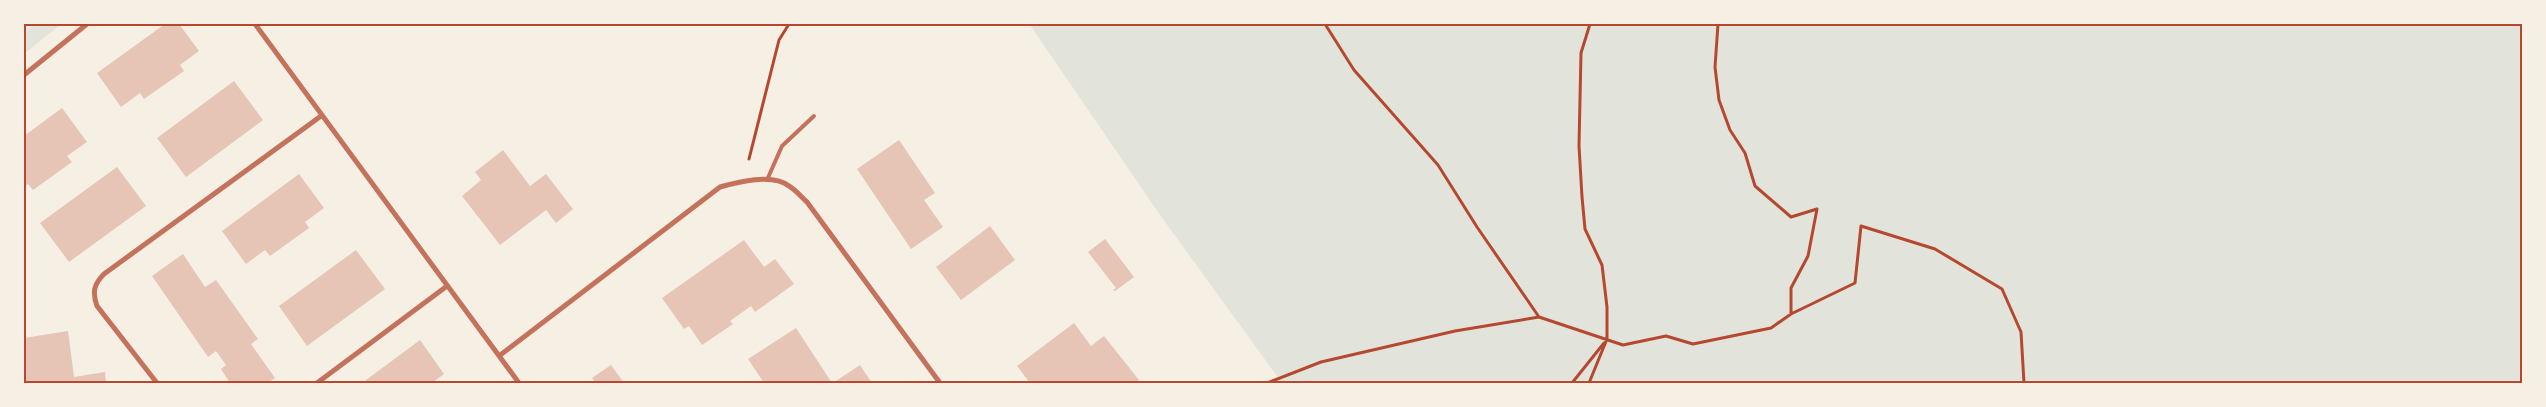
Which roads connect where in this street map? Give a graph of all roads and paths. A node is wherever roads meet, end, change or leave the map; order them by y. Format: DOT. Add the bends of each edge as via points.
graph roads {
  1 [pos="87,24"];
  2 [pos="255,24"];
  3 [pos="789,24"];
  4 [pos="1324,24"];
  5 [pos="1590,24"];
  6 [pos="1718,24"];
  7 [pos="24,75"];
  8 [pos="321,116"];
  9 [pos="814,116"];
  10 [pos="767,180"];
  11 [pos="743,181"];
  12 [pos="447,286"];
  13 [pos="1791,314"];
  14 [pos="1538,317"];
  15 [pos="1607,339"];
  16 [pos="499,356"];
  17 [pos="156,383"];
  18 [pos="317,383"];
  19 [pos="519,383"];
  20 [pos="940,383"];
  21 [pos="1267,383"];
  22 [pos="1572,383"];
  23 [pos="1590,383"];
  24 [pos="2024,383"];
  1 -- 7 [label="street"];
  2 -- 8 [label="street"];
  3 -- 11 [label="path" via="779,40"];
  4 -- 14 [label="path" via="1354,70 1438,165"];
  5 -- 15 [label="path" via="1581,53 1579,146 1585,229 1602,265"];
  6 -- 13 [label="path" via="1715,67 1720,100 1730,130 1745,154 1755,186 1791,217 1817,210 1808,256 1791,288"];
  8 -- 12 [label="street"];
  8 -- 17 [label="street" via="96,282 93,295 97,306"];
  9 -- 10 [label="lane" via="782,146"];
  10 -- 11 [label="street"];
  10 -- 20 [label="street" via="788,184 807,202"];
  11 -- 16 [label="street" via="720,187"];
  12 -- 16 [label="street"];
  12 -- 18 [label="street"];
  13 -- 15 [label="path" via="1771,328 1694,344 1666,336 1623,344"];
  13 -- 24 [label="path" via="1855,283 1862,226 1935,249 2002,289 2021,332"];
  14 -- 15 [label="path"];
  14 -- 21 [label="path" via="1455,331 1321,362"];
  15 -- 22 [label="path"];
  15 -- 23 [label="path"];
  16 -- 19 [label="street"];
}
